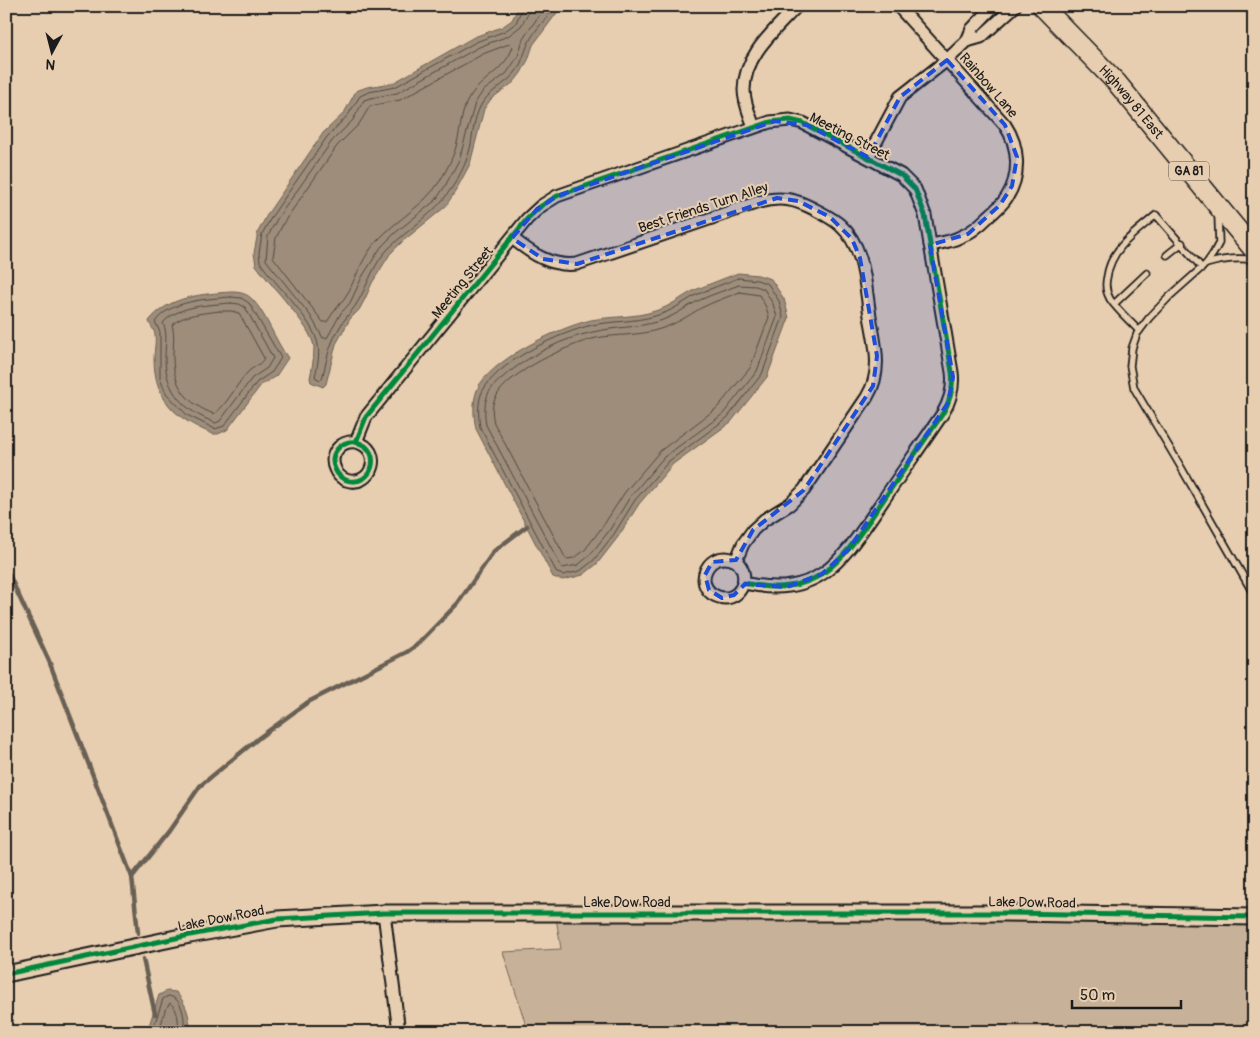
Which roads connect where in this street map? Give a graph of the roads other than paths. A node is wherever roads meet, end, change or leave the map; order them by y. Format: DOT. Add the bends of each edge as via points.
graph roads {
  1 [pos="796,6"];
  2 [pos="898,6"];
  3 [pos="994,6"];
  4 [pos="1015,6"];
  5 [pos="1042,6"];
  6 [pos="967,41"];
  7 [pos="947,60"];
  8 [pos="754,128"];
  9 [pos="868,157"];
  10 [pos="1217,205"];
  11 [pos="512,238"];
  12 [pos="1182,243"];
  13 [pos="930,245"];
  14 [pos="1254,250"];
  15 [pos="1167,255"];
  16 [pos="1254,260"];
  17 [pos="1204,266"];
  18 [pos="1148,273"];
  19 [pos="1114,304"];
  20 [pos="1139,331"];
  21 [pos="356,442"];
  22 [pos="736,561"];
  23 [pos="744,584"];
  24 [pos="1254,595"];
  25 [pos="384,913"];
  26 [pos="1254,917"];
  27 [pos="6,974"];
  28 [pos="399,1032"];
  1 -- 8 [label="street" via="758,50 747,71 745,96"];
  2 -- 7 [label="street, Rainbow Lane"];
  3 -- 6 [label="street" via="972,29"];
  4 -- 6 [label="street" via="981,37"];
  5 -- 10 [label="main road, Highway 81 East / GA 81" via="1117,83"];
  6 -- 7 [label="street"];
  7 -- 9 [label="street" via="900,97"];
  7 -- 13 [label="street, Rainbow Lane" via="1005,125 1015,143 1017,164 1009,193 979,226 957,239"];
  8 -- 9 [label="street, Meeting Street" via="779,120 799,122"];
  8 -- 11 [label="street, Meeting Street" via="557,196 537,209"];
  9 -- 13 [label="street, Meeting Street" via="901,175 912,185 922,205"];
  10 -- 14 [label="main road, Highway 81 East / GA 81"];
  10 -- 17 [label="lane" via="1219,243"];
  11 -- 21 [label="street, Meeting Street" via="366,417"];
  11 -- 22 [label="street, Best Friends Turn Alley" via="538,257 577,264 760,202 782,198 798,201 834,220 852,238 860,258 877,356 874,382 804,490 790,504 752,530"];
  12 -- 15 [label="lane"];
  12 -- 17 [label="lane"];
  12 -- 19 [label="lane" via="1156,215 1128,239 1114,254 1108,268 1105,286"];
  13 -- 23 [label="street, Meeting Street" via="953,377 945,410 849,550 837,562 811,579 787,587"];
  16 -- 17 [label="lane" via="1224,259"];
  17 -- 20 [label="lane" via="1170,296"];
  18 -- 19 [label="lane"];
  19 -- 20 [label="lane"];
  20 -- 24 [label="lane" via="1132,348 1130,366 1134,388"];
  22 -- 23 [label="street" via="743,571"];
  22 -- 23 [label="street" via="724,558 712,562 705,572 706,585 713,594 725,598 737,594"];
  25 -- 26 [label="street, Lake Dow Road" via="1005,912"];
  25 -- 27 [label="street, Lake Dow Road" via="276,919"];
  25 -- 28 [label="street"];
}
